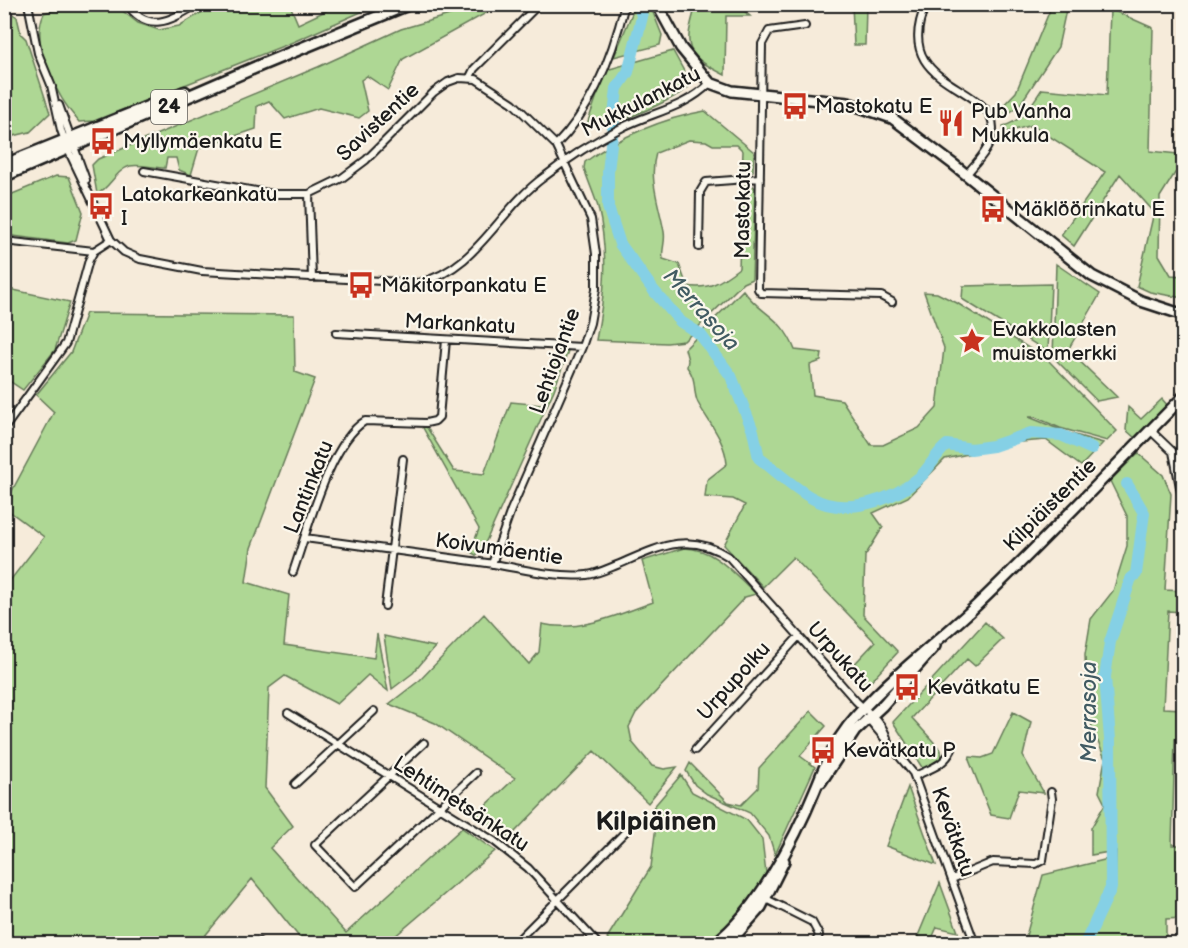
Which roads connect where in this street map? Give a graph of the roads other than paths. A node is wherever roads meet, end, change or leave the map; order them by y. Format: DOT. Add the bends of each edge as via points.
graph roads {
  1 [pos="28,4"];
  2 [pos="127,4"];
  3 [pos="198,4"];
  4 [pos="409,4"];
  5 [pos="625,4"];
  6 [pos="657,4"];
  7 [pos="926,4"];
  8 [pos="534,9"];
  9 [pos="804,26"];
  10 [pos="470,77"];
  11 [pos="710,83"];
  12 [pos="762,94"];
  13 [pos="70,144"];
  14 [pos="556,145"];
  15 [pos="567,162"];
  16 [pos="4,165"];
  17 [pos="144,171"];
  18 [pos="966,175"];
  19 [pos="4,176"];
  20 [pos="760,178"];
  21 [pos="309,194"];
  22 [pos="111,240"];
  23 [pos="4,241"];
  24 [pos="699,247"];
  25 [pos="94,251"];
  26 [pos="312,278"];
  27 [pos="892,302"];
  28 [pos="1184,315"];
  29 [pos="336,333"];
  30 [pos="446,340"];
  31 [pos="582,347"];
  32 [pos="1184,396"];
  33 [pos="4,429"];
  34 [pos="1150,430"];
  35 [pos="403,459"];
  36 [pos="1181,492"];
  37 [pos="305,538"];
  38 [pos="392,550"];
  39 [pos="492,564"];
  40 [pos="293,572"];
  41 [pos="385,606"];
  42 [pos="792,628"];
  43 [pos="799,636"];
  44 [pos="940,639"];
  45 [pos="864,709"];
  46 [pos="374,711"];
  47 [pos="288,713"];
  48 [pos="871,717"];
  49 [pos="424,743"];
  50 [pos="338,744"];
  51 [pos="952,749"];
  52 [pos="695,750"];
  53 [pos="476,773"];
  54 [pos="388,775"];
  55 [pos="915,776"];
  56 [pos="295,784"];
  57 [pos="816,789"];
  58 [pos="1050,792"];
  59 [pos="440,807"];
  60 [pos="627,830"];
  61 [pos="952,879"];
  62 [pos="763,897"];
  63 [pos="559,900"];
  64 [pos="514,944"];
  65 [pos="598,944"];
  66 [pos="714,944"];
  67 [pos="728,944"];
  68 [pos="815,944"];
  69 [pos="975,944"];
  1 -- 13 [label="street" via="38,53"];
  2 -- 3 [label="street" via="149,21 163,23"];
  4 -- 13 [label="highway, 24"];
  5 -- 14 [label="street" via="584,113"];
  6 -- 11 [label="street" via="681,48"];
  7 -- 18 [label="street" via="917,31 924,58 937,74 983,106 993,124 988,146"];
  8 -- 10 [label="street"];
  9 -- 12 [label="street, Mastokatu" via="766,34 762,44"];
  10 -- 14 [label="street" via="488,84 513,103"];
  10 -- 21 [label="street, Savistentie" via="448,82 366,160 342,178"];
  11 -- 12 [label="street, Mukkulankatu" via="732,91"];
  11 -- 15 [label="street, Mukkulankatu" via="693,98 622,128"];
  12 -- 18 [label="street, Mukkulankatu" via="824,98 874,110 910,130"];
  12 -- 20 [label="street, Mastokatu"];
  13 -- 16 [label="highway, 24"];
  13 -- 19 [label="highway, 24"];
  13 -- 22 [label="street"];
  14 -- 15 [label="street"];
  15 -- 26 [label="street, Mukkulankatu" via="542,178 470,256 435,279 418,284"];
  15 -- 31 [label="street, Lehtiojantie" via="591,219 596,254 596,289"];
  17 -- 21 [label="street, Savistentie" via="273,194"];
  18 -- 28 [label="street, Mukkulankatu" via="1092,276 1141,301"];
  20 -- 24 [label="street" via="706,182 700,192"];
  20 -- 27 [label="street, Mastokatu" via="759,291 881,296"];
  21 -- 26 [label="street"];
  22 -- 25 [label="street"];
  22 -- 26 [label="street, Mukkulankatu" via="140,259 180,268"];
  23 -- 25 [label="street"];
  25 -- 33 [label="street" via="66,343"];
  29 -- 30 [label="street, Markankatu"];
  30 -- 31 [label="street, Markankatu"];
  30 -- 37 [label="street, Lantinkatu" via="439,417 409,424 365,421 341,446"];
  31 -- 39 [label="street, Lehtiojantie" via="511,510"];
  32 -- 34 [label="street, Kilpiäistentie"];
  34 -- 36 [label="street" via="1173,452"];
  34 -- 44 [label="street, Kilpiäistentie"];
  35 -- 38 [label="street"];
  37 -- 38 [label="street, Koivumäentie"];
  37 -- 40 [label="street, Lantinkatu"];
  38 -- 39 [label="street, Koivumäentie"];
  38 -- 41 [label="street"];
  39 -- 42 [label="street, Koivumäentie" via="556,576 590,575 659,547 698,543 729,557"];
  42 -- 43 [label="street, Urpukatu"];
  43 -- 45 [label="street, Urpukatu"];
  43 -- 52 [label="street, Urpupolku"];
  44 -- 45 [label="street, Kilpiäistentie" via="917,656"];
  44 -- 48 [label="street, Kilpiäistentie"];
  45 -- 48 [label="street, Kevätkatu"];
  45 -- 57 [label="street, Kilpiäistentie" via="833,747"];
  46 -- 50 [label="street"];
  47 -- 50 [label="street, Lehtimetsänkatu"];
  48 -- 55 [label="street, Kevätkatu" via="878,732 887,738"];
  48 -- 57 [label="street, Kilpiäistentie" via="841,750"];
  49 -- 54 [label="street"];
  50 -- 54 [label="street, Lehtimetsänkatu"];
  50 -- 56 [label="street"];
  51 -- 55 [label="street" via="940,765"];
  53 -- 59 [label="street"];
  54 -- 59 [label="street, Lehtimetsänkatu"];
  54 -- 59 [label="street" via="315,845 355,887"];
  55 -- 61 [label="street, Kevätkatu"];
  57 -- 62 [label="street, Kilpiäistentie" via="779,874"];
  58 -- 61 [label="street" via="1043,860 1036,864 993,862"];
  59 -- 63 [label="street, Lehtimetsänkatu" via="494,841"];
  60 -- 63 [label="street"];
  61 -- 69 [label="street, Kevätkatu"];
  62 -- 66 [label="street, Kilpiäistentie"];
  62 -- 67 [label="street, Kilpiäistentie" via="743,930"];
  62 -- 68 [label="street" via="812,922 819,935"];
  63 -- 64 [label="street"];
  63 -- 65 [label="street, Lehtimetsänkatu"];
}
